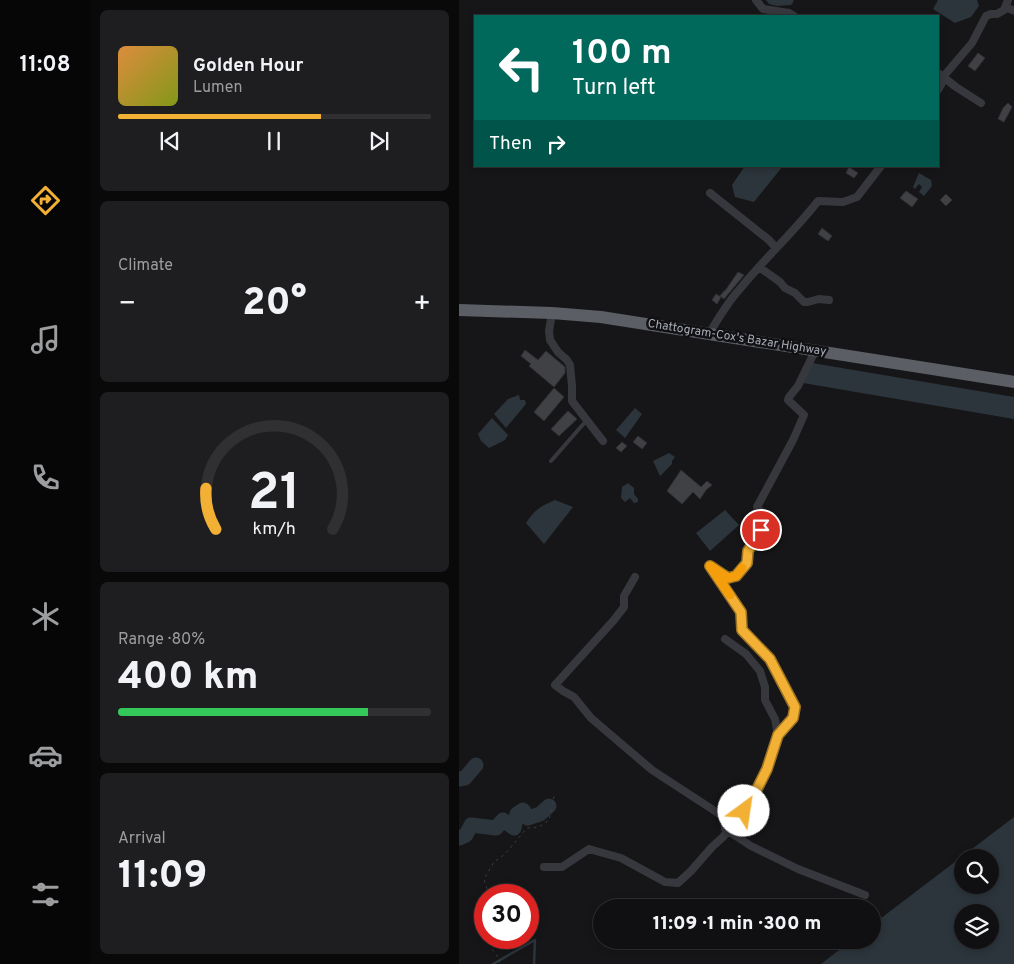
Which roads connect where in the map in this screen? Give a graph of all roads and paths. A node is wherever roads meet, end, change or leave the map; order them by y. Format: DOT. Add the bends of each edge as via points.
graph roads {
  1 [pos="756,0"];
  2 [pos="1006,4"];
  3 [pos="981,8"];
  4 [pos="1014,11"];
  5 [pos="792,15"];
  6 [pos="986,16"];
  7 [pos="941,75"];
  8 [pos="939,88"];
  9 [pos="981,103"];
  10 [pos="880,167"];
  11 [pos="710,193"];
  12 [pos="776,248"];
  13 [pos="759,267"];
  14 [pos="829,300"];
  15 [pos="459,310"];
  16 [pos="552,314"];
  17 [pos="709,334"];
  18 [pos="815,351"];
  19 [pos="1014,382"];
  20 [pos="586,421"];
  21 [pos="603,441"];
  22 [pos="551,460"];
  23 [pos="635,577"];
  24 [pos="725,639"];
  25 [pos="778,735"];
  26 [pos="554,796"];
  27 [pos="728,831"];
  28 [pos="544,867"];
  29 [pos="486,884"];
  30 [pos="865,895"];
  31 [pos="492,949"];
  32 [pos="499,964"];
  1 -- 5 [label="street" via="763,9"];
  2 -- 4 [label="street"];
  2 -- 6 [label="street" via="1004,10"];
  3 -- 6 [label="street"];
  6 -- 7 [label="street" via="972,43"];
  7 -- 8 [label="street"];
  7 -- 9 [label="street"];
  10 -- 12 [label="street" via="857,197 843,202 818,201"];
  11 -- 12 [label="street"];
  12 -- 13 [label="street"];
  13 -- 14 [label="street" via="804,302"];
  13 -- 17 [label="street" via="737,291"];
  15 -- 16 [label="highway, Chattogram-Cox's Bazar Highway"];
  16 -- 17 [label="highway, Chattogram-Cox's Bazar Highway" via="601,317"];
  16 -- 20 [label="street" via="550,340 570,365 572,401"];
  17 -- 18 [label="highway, Chattogram-Cox's Bazar Highway"];
  18 -- 19 [label="highway, Chattogram-Cox's Bazar Highway"];
  18 -- 25 [label="street" via="798,386 789,396 788,400 804,414 757,507 768,519 748,551 747,563 736,576 728,578 710,566 741,612 742,630 770,659 795,707 793,718"];
  20 -- 21 [label="street"];
  20 -- 22 [label="lane"];
  23 -- 27 [label="street" via="624,596 624,607 555,685 574,697 591,718 652,770 724,817"];
  24 -- 25 [label="street" via="746,654 760,671 765,700 775,719"];
  25 -- 27 [label="street" via="767,769 751,801"];
  26 -- 29 [label="path" via="549,820 539,827 527,828 494,862 485,879"];
  27 -- 28 [label="street" via="678,884 665,882 621,858 589,849 562,867"];
  27 -- 30 [label="street" via="798,869"];
  31 -- 32 [label="path" via="500,960"];
}
